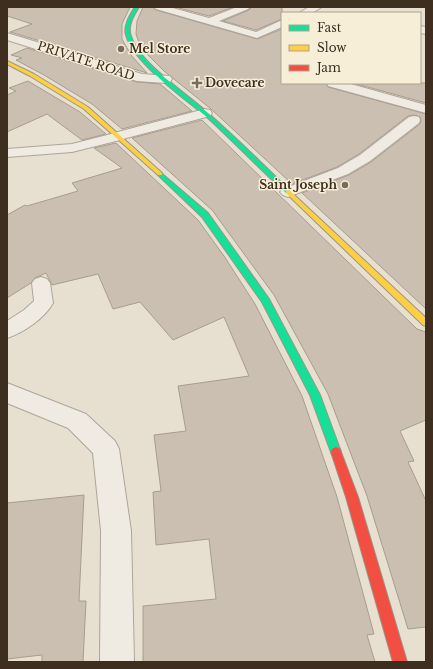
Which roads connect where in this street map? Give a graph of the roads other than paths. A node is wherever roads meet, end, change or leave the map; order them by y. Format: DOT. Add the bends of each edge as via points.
graph roads {
  1 [pos="137,7"];
  2 [pos="159,7"];
  3 [pos="245,7"];
  4 [pos="317,7"];
  5 [pos="306,12"];
  6 [pos="210,22"];
  7 [pos="281,24"];
  8 [pos="7,36"];
  9 [pos="7,62"];
  10 [pos="166,79"];
  11 [pos="337,84"];
  12 [pos="426,109"];
  13 [pos="205,113"];
  14 [pos="414,120"];
  15 [pos="119,136"];
  16 [pos="7,153"];
  17 [pos="288,192"];
  18 [pos="41,283"];
  19 [pos="426,323"];
  20 [pos="7,331"];
  21 [pos="7,393"];
  22 [pos="117,662"];
  23 [pos="400,662"];
  1 -- 10 [label="street" via="128,27 132,44 148,64"];
  2 -- 6 [label="lane"];
  3 -- 6 [label="lane"];
  4 -- 5 [label="lane"];
  6 -- 7 [label="lane" via="257,35"];
  8 -- 10 [label="street, PRIVATE ROAD" via="141,78"];
  9 -- 15 [label="street" via="86,108"];
  10 -- 13 [label="street"];
  11 -- 12 [label="street"];
  13 -- 15 [label="street"];
  13 -- 17 [label="street"];
  14 -- 17 [label="lane" via="349,168"];
  15 -- 16 [label="lane" via="65,149"];
  15 -- 23 [label="street" via="205,215 266,301 318,400 352,497"];
  17 -- 19 [label="street"];
  18 -- 20 [label="lane" via="44,303"];
  21 -- 22 [label="street" via="78,421 106,449 116,531"];
}
